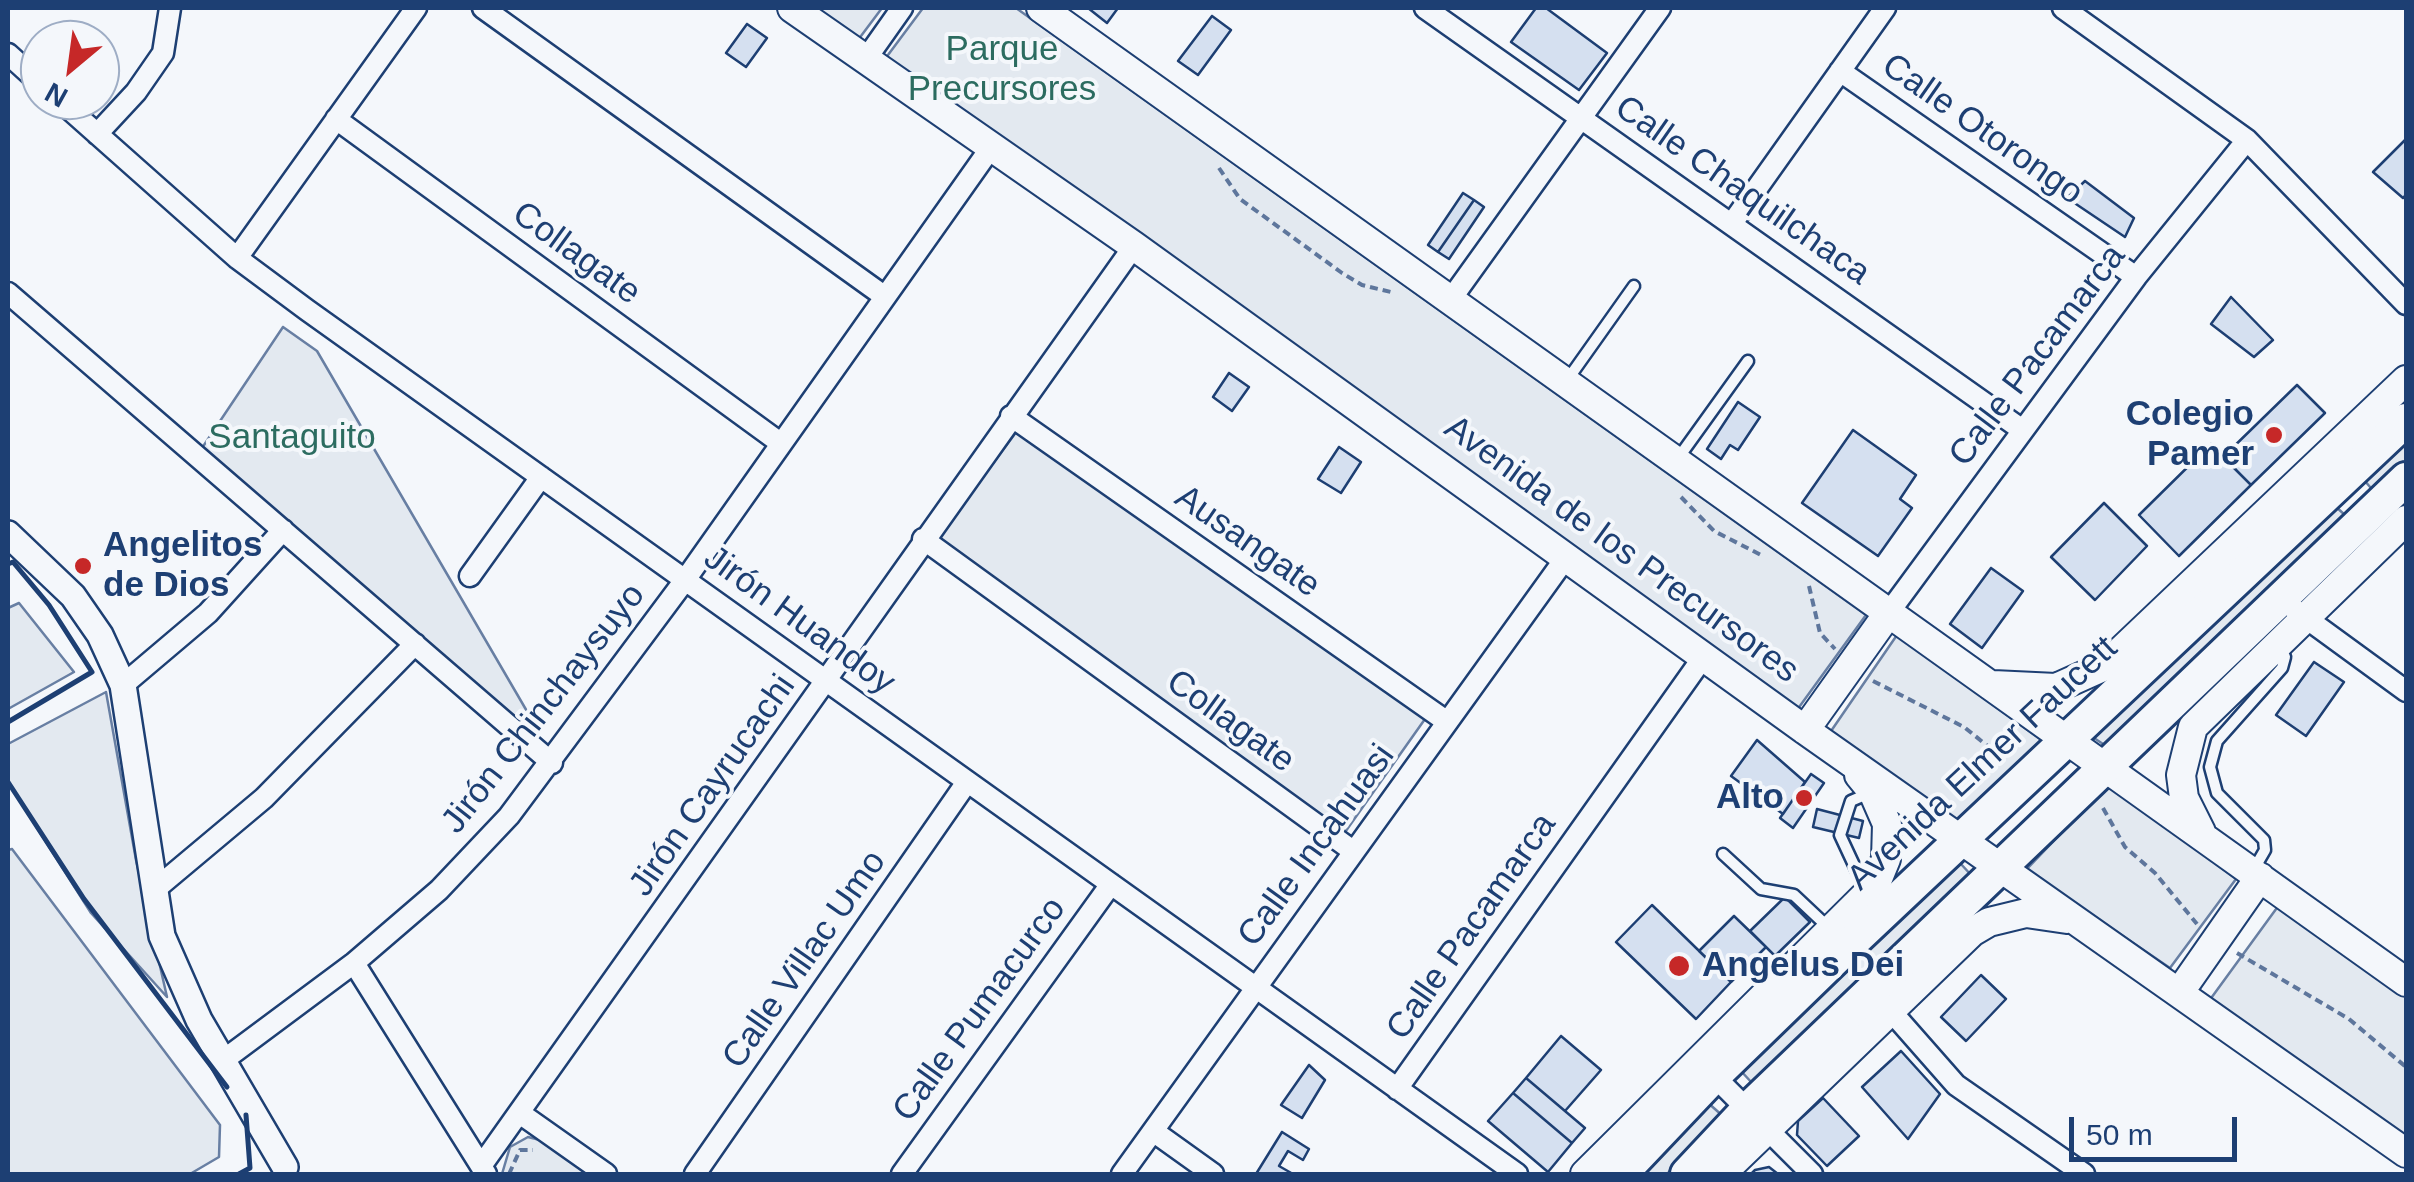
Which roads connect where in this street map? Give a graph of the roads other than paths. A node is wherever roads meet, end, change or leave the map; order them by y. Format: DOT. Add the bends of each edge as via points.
graph roads {
  1 [pos="170,8"];
  2 [pos="416,8"];
  3 [pos="483,8"];
  4 [pos="792,8"];
  5 [pos="902,8"];
  6 [pos="1041,8"];
  7 [pos="1424,8"];
  8 [pos="1660,8"];
  9 [pos="1885,8"];
  10 [pos="2063,8"];
  11 [pos="866,59"];
  12 [pos="1840,71"];
  13 [pos="1581,118"];
  14 [pos="336,119"];
  15 [pos="81,120"];
  16 [pos="97,134"];
  17 [pos="2247,140"];
  18 [pos="992,146"];
  19 [pos="1732,222"];
  20 [pos="1134,246"];
  21 [pos="236,258"];
  22 [pos="2136,277"];
  23 [pos="1634,286"];
  24 [pos="8,292"];
  25 [pos="884,296"];
  26 [pos="1451,299"];
  27 [pos="2406,304"];
  28 [pos="1748,361"];
  29 [pos="2406,380"];
  30 [pos="1566,382"];
  31 [pos="1011,416"];
  32 [pos="2406,420"];
  33 [pos="2021,429"];
  34 [pos="778,442"];
  35 [pos="1674,473"];
  36 [pos="541,477"];
  37 [pos="2406,479"];
  38 [pos="2344,481"];
  39 [pos="2372,511"];
  40 [pos="2406,520"];
  41 [pos="282,530"];
  42 [pos="8,534"];
  43 [pos="923,539"];
  44 [pos="1567,556"];
  45 [pos="470,576"];
  46 [pos="685,580"];
  47 [pos="2293,609"];
  48 [pos="1887,615"];
  49 [pos="2277,643"];
  50 [pos="415,644"];
  51 [pos="1704,656"];
  52 [pos="827,681"];
  53 [pos="1982,682"];
  54 [pos="123,685"];
  55 [pos="2406,691"];
  56 [pos="1446,721"];
  57 [pos="1805,730"];
  58 [pos="2066,741"];
  59 [pos="1837,752"];
  60 [pos="552,763"];
  61 [pos="2095,780"];
  62 [pos="968,782"];
  63 [pos="1873,792"];
  64 [pos="2204,838"];
  65 [pos="1961,839"];
  66 [pos="1353,851"];
  67 [pos="1723,854"];
  68 [pos="2003,869"];
  69 [pos="2256,874"];
  70 [pos="1111,884"];
  71 [pos="153,891"];
  72 [pos="1868,896"];
  73 [pos="2082,925"];
  74 [pos="1839,939"];
  75 [pos="354,963"];
  76 [pos="2406,982"];
  77 [pos="1255,987"];
  78 [pos="2179,994"];
  79 [pos="1890,1010"];
  80 [pos="225,1059"];
  81 [pos="1706,1068"];
  82 [pos="1397,1089"];
  83 [pos="521,1114"];
  84 [pos="1756,1119"];
  85 [pos="1152,1131"];
  86 [pos="2406,1153"];
  87 [pos="484,1170"];
  88 [pos="286,1173"];
  89 [pos="606,1174"];
  90 [pos="695,1174"];
  91 [pos="902,1174"];
  92 [pos="1122,1174"];
  93 [pos="1213,1174"];
  94 [pos="1518,1174"];
  95 [pos="1585,1174"];
  96 [pos="1621,1174"];
  97 [pos="1687,1174"];
  98 [pos="1721,1174"];
  99 [pos="1812,1174"];
  100 [pos="2084,1174"];
  1 -- 16 [label="street" via="163,52"];
  2 -- 14 [label="street"];
  3 -- 25 [label="street"];
  4 -- 11 [label="main road, Avenida de los Precursores"];
  5 -- 11 [label="street"];
  6 -- 26 [label="main road"];
  7 -- 13 [label="street, Calle Chaquilchaca"];
  8 -- 13 [label="street"];
  9 -- 12 [label="street"];
  10 -- 17 [label="street"];
  11 -- 18 [label="main road, Avenida de los Precursores"];
  12 -- 19 [label="street"];
  12 -- 22 [label="street, Calle Otorongo"];
  13 -- 19 [label="street, Calle Chaquilchaca"];
  13 -- 26 [label="street"];
  14 -- 21 [label="street"];
  14 -- 34 [label="street, Collagate"];
  15 -- 16 [label="street, Jirón Huandoy"];
  16 -- 21 [label="street, Jirón Huandoy"];
  17 -- 22 [label="street, Calle Pacamarca"];
  17 -- 27 [label="street"];
  18 -- 20 [label="main road, Avenida de los Precursores"];
  18 -- 25 [label="street, Jirón Chinchaysuyo"];
  19 -- 33 [label="street, Calle Chaquilchaca"];
  20 -- 31 [label="street, Jirón Cayrucachi"];
  20 -- 44 [label="main road, Avenida de los Precursores"];
  21 -- 36 [label="street, Jirón Huandoy"];
  22 -- 33 [label="street, Calle Pacamarca"];
  23 -- 30 [label="lane"];
  24 -- 41 [label="street"];
  25 -- 34 [label="street, Jirón Chinchaysuyo"];
  26 -- 30 [label="main road"];
  28 -- 35 [label="lane"];
  29 -- 53 [label="main road, Avenida Elmer Faucett" via="2104,666 2056,688"];
  30 -- 35 [label="main road"];
  31 -- 43 [label="street, Jirón Cayrucachi"];
  31 -- 56 [label="street, Ausangate"];
  32 -- 38 [label="main road, Avenida Elmer Faucett"];
  33 -- 48 [label="street, Calle Pacamarca"];
  34 -- 46 [label="street, Jirón Chinchaysuyo"];
  35 -- 48 [label="main road"];
  36 -- 45 [label="street"];
  36 -- 46 [label="street, Jirón Huandoy"];
  37 -- 39 [label="main road"];
  38 -- 39 [label="main road"];
  38 -- 58 [label="main road, Avenida Elmer Faucett"];
  39 -- 47 [label="main road"];
  40 -- 47 [label="main road"];
  41 -- 50 [label="street"];
  41 -- 54 [label="street" via="208,613"];
  42 -- 54 [label="street" via="73,596"];
  43 -- 52 [label="street, Jirón Cayrucachi"];
  43 -- 66 [label="street, Collagate"];
  44 -- 51 [label="main road, Avenida de los Precursores"];
  44 -- 56 [label="street, Calle Incahuasi"];
  46 -- 52 [label="street, Jirón Huandoy"];
  46 -- 60 [label="street, Jirón Chinchaysuyo"];
  47 -- 49 [label="main road"];
  47 -- 55 [label="street"];
  47 -- 61 [label="main road"];
  48 -- 53 [label="main road"];
  48 -- 57 [label="main road"];
  49 -- 64 [label="main road" via="2204,712 2187,742 2184,798"];
  49 -- 69 [label="lane" via="2285,657 2282,668 2217,742 2210,767 2217,792 2264,840"];
  50 -- 60 [label="street"];
  50 -- 71 [label="street" via="264,798"];
  51 -- 57 [label="main road, Avenida de los Precursores"];
  51 -- 82 [label="street, Calle Pacamarca"];
  52 -- 62 [label="street, Jirón Huandoy"];
  52 -- 83 [label="street, Jirón Cayrucachi"];
  53 -- 58 [label="main road"];
  54 -- 71 [label="street"];
  56 -- 66 [label="street, Calle Incahuasi"];
  57 -- 59 [label="main road, Avenida de los Precursores"];
  58 -- 61 [label="main road"];
  58 -- 65 [label="main road, Avenida Elmer Faucett"];
  59 -- 63 [label="main road, Avenida Elmer Faucett"];
  59 -- 65 [label="main road, Avenida de los Precursores"];
  60 -- 75 [label="street, Jirón Chinchaysuyo" via="439,890"];
  61 -- 64 [label="main road"];
  61 -- 68 [label="main road"];
  62 -- 70 [label="street, Jirón Huandoy"];
  62 -- 90 [label="street, Calle Villac Umo"];
  63 -- 72 [label="main road, Avenida Elmer Faucett" via="1889,840 1882,874"];
  63 -- 72 [label="lane" via="1851,801 1840,835"];
  64 -- 69 [label="main road"];
  65 -- 68 [label="main road, Avenida de los Precursores"];
  65 -- 74 [label="main road, Avenida Elmer Faucett"];
  66 -- 77 [label="street, Calle Incahuasi"];
  67 -- 74 [label="lane" via="1762,888 1794,895"];
  68 -- 73 [label="main road, Avenida de los Precursores"];
  68 -- 84 [label="main road"];
  69 -- 76 [label="main road"];
  69 -- 78 [label="main road"];
  70 -- 77 [label="street, Jirón Huandoy"];
  70 -- 91 [label="street, Calle Pumacurco"];
  71 -- 80 [label="street" via="175,975"];
  72 -- 74 [label="main road, Avenida Elmer Faucett"];
  73 -- 78 [label="main road, Avenida de los Precursores"];
  73 -- 79 [label="main road" via="2046,914 1989,922"];
  74 -- 81 [label="main road, Avenida Elmer Faucett"];
  75 -- 80 [label="street, Jirón Chinchaysuyo"];
  75 -- 87 [label="street"];
  77 -- 82 [label="street, Jirón Huandoy"];
  77 -- 85 [label="street, Calle Incahuasi"];
  78 -- 86 [label="main road, Avenida de los Precursores"];
  79 -- 84 [label="main road"];
  79 -- 100 [label="street" via="1956,1085"];
  80 -- 88 [label="street"];
  81 -- 84 [label="street"];
  81 -- 95 [label="main road, Avenida Elmer Faucett"];
  81 -- 96 [label="main road, Avenida Elmer Faucett"];
  82 -- 94 [label="street, Jirón Huandoy"];
  83 -- 87 [label="street, Jirón Cayrucachi"];
  83 -- 89 [label="street"];
  84 -- 97 [label="main road"];
  84 -- 98 [label="main road"];
  84 -- 99 [label="street"];
  85 -- 92 [label="street, Calle Incahuasi"];
  85 -- 93 [label="street"];
}
